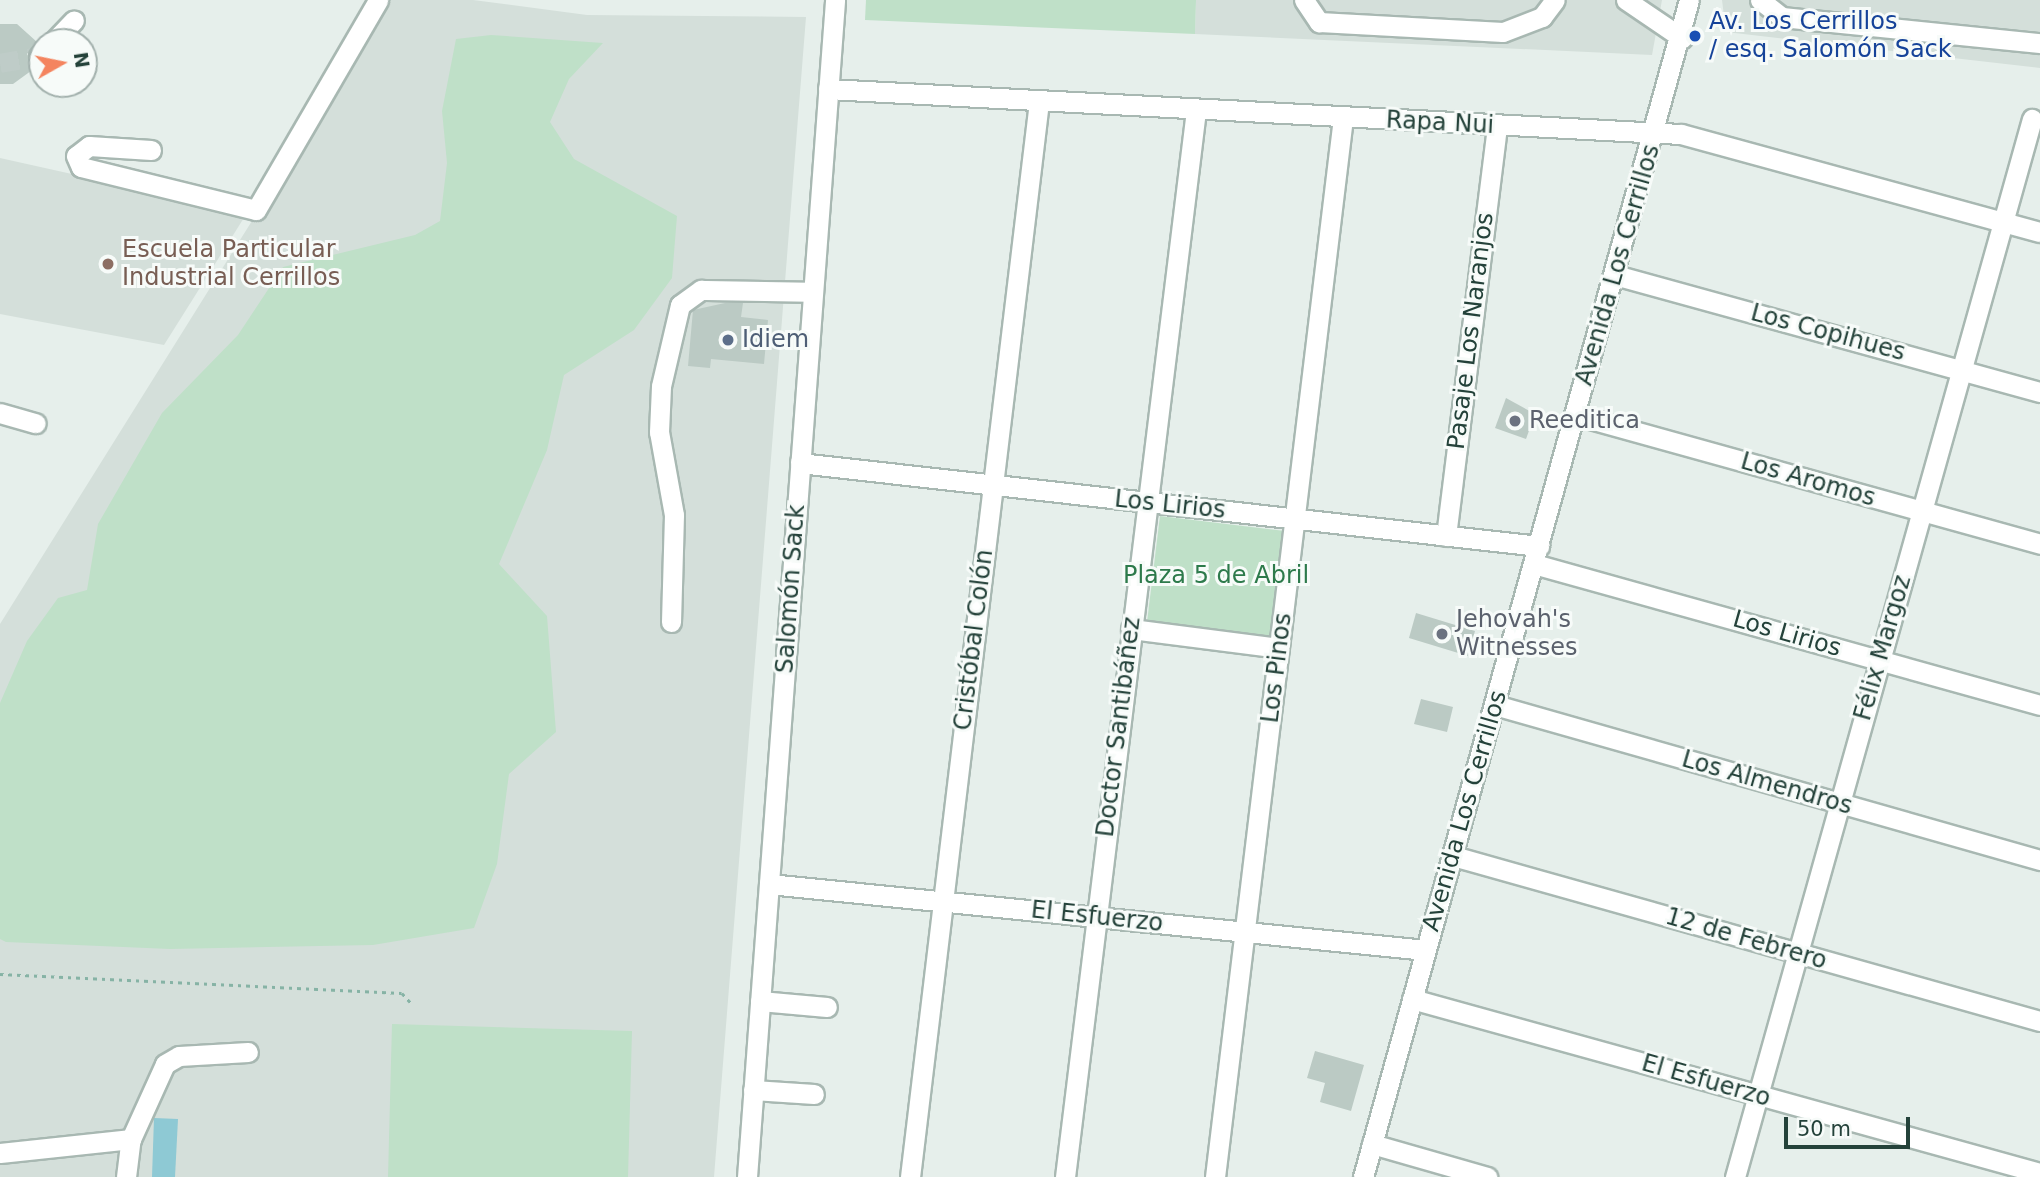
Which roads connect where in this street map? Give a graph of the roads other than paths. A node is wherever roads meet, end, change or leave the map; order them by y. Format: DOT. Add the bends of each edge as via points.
graph roads {
  1 [pos="379,0"];
  2 [pos="835,0"];
  3 [pos="1304,0"];
  4 [pos="1555,0"];
  5 [pos="1626,0"];
  6 [pos="1689,0"];
  7 [pos="1760,0"];
  8 [pos="74,20"];
  9 [pos="66,28"];
  10 [pos="1682,38"];
  11 [pos="2040,43"];
  12 [pos="828,89"];
  13 [pos="1039,102"];
  14 [pos="1196,110"];
  15 [pos="1343,118"];
  16 [pos="2032,119"];
  17 [pos="1497,126"];
  18 [pos="1655,133"];
  19 [pos="151,150"];
  20 [pos="2003,222"];
  21 [pos="2040,232"];
  22 [pos="1615,275"];
  23 [pos="813,292"];
  24 [pos="1961,370"];
  25 [pos="2040,392"];
  26 [pos="0,413"];
  27 [pos="1576,415"];
  28 [pos="36,423"];
  29 [pos="800,463"];
  30 [pos="993,485"];
  31 [pos="1147,502"];
  32 [pos="1922,511"];
  33 [pos="1295,519"];
  34 [pos="1446,536"];
  35 [pos="2040,544"];
  36 [pos="1537,555"];
  37 [pos="671,622"];
  38 [pos="1131,629"];
  39 [pos="1279,648"];
  40 [pos="1880,660"];
  41 [pos="1494,705"];
  42 [pos="2040,705"];
  43 [pos="1840,804"];
  44 [pos="1452,856"];
  45 [pos="2040,860"];
  46 [pos="769,884"];
  47 [pos="943,902"];
  48 [pos="1096,917"];
  49 [pos="1245,932"];
  50 [pos="1426,950"];
  51 [pos="1798,953"];
  52 [pos="1412,999"];
  53 [pos="760,1002"];
  54 [pos="827,1007"];
  55 [pos="2040,1021"];
  56 [pos="248,1052"];
  57 [pos="753,1090"];
  58 [pos="814,1094"];
  59 [pos="1758,1096"];
  60 [pos="131,1139"];
  61 [pos="1372,1144"];
  62 [pos="0,1153"];
  63 [pos="2040,1173"];
  64 [pos="126,1177"];
  65 [pos="747,1177"];
  66 [pos="910,1177"];
  67 [pos="1065,1177"];
  68 [pos="1215,1177"];
  69 [pos="1363,1177"];
  70 [pos="1487,1177"];
  71 [pos="1735,1177"];
  1 -- 19 [label="street" via="256,210 81,167 76,156 89,146"];
  2 -- 12 [label="street, Salomón Sack"];
  3 -- 4 [label="street" via="1319,22 1503,32 1542,17"];
  5 -- 10 [label="street"];
  6 -- 10 [label="street, Avenida Los Cerrillos"];
  7 -- 11 [label="street" via="1782,17"];
  8 -- 9 [label="street"];
  10 -- 18 [label="street, Avenida Los Cerrillos"];
  12 -- 13 [label="street, Rapa Nui"];
  12 -- 23 [label="street, Salomón Sack"];
  13 -- 14 [label="street, Rapa Nui"];
  13 -- 30 [label="street, Cristóbal Colón"];
  14 -- 15 [label="street, Rapa Nui"];
  14 -- 31 [label="street, Doctor Santibáñez"];
  15 -- 17 [label="street, Rapa Nui"];
  15 -- 33 [label="street, Los Pinos"];
  16 -- 20 [label="street, Félix Margoz"];
  17 -- 18 [label="street, Rapa Nui"];
  17 -- 34 [label="street, Pasaje Los Naranjos"];
  18 -- 20 [label="street, Rapa Nui" via="1690,136"];
  18 -- 22 [label="street, Avenida Los Cerrillos"];
  20 -- 21 [label="street, Rapa Nui"];
  20 -- 24 [label="street, Félix Margoz"];
  22 -- 24 [label="street, Los Copihues"];
  22 -- 27 [label="street, Avenida Los Cerrillos"];
  23 -- 29 [label="street, Salomón Sack"];
  23 -- 37 [label="street" via="701,290 680,305 661,386 659,432 674,515"];
  24 -- 25 [label="street, Los Copihues"];
  24 -- 32 [label="street, Félix Margoz"];
  26 -- 28 [label="street"];
  27 -- 32 [label="street, Los Aromos"];
  27 -- 36 [label="street, Avenida Los Cerrillos"];
  29 -- 30 [label="street, Los Lirios"];
  29 -- 46 [label="street, Salomón Sack"];
  30 -- 31 [label="street, Los Lirios"];
  30 -- 47 [label="street, Cristóbal Colón"];
  31 -- 33 [label="street, Los Lirios"];
  31 -- 38 [label="street, Doctor Santibáñez"];
  32 -- 35 [label="street, Los Aromos"];
  32 -- 40 [label="street, Félix Margoz"];
  33 -- 34 [label="street, Los Lirios"];
  33 -- 39 [label="street, Los Pinos"];
  34 -- 36 [label="street, Los Lirios"];
  36 -- 40 [label="street, Los Lirios"];
  36 -- 41 [label="street, Avenida Los Cerrillos"];
  38 -- 39 [label="street"];
  38 -- 48 [label="street, Doctor Santibáñez"];
  39 -- 49 [label="street, Los Pinos"];
  40 -- 42 [label="street, Los Lirios"];
  40 -- 43 [label="street, Félix Margoz"];
  41 -- 43 [label="street, Los Almendros"];
  41 -- 44 [label="street, Avenida Los Cerrillos"];
  43 -- 45 [label="street, Los Almendros"];
  43 -- 51 [label="street, Félix Margoz"];
  44 -- 50 [label="street, Avenida Los Cerrillos"];
  44 -- 51 [label="street, 12 de Febrero"];
  46 -- 47 [label="street, El Esfuerzo"];
  46 -- 53 [label="street, Salomón Sack"];
  47 -- 48 [label="street, El Esfuerzo"];
  47 -- 66 [label="street, Cristóbal Colón"];
  48 -- 49 [label="street, El Esfuerzo"];
  48 -- 67 [label="street, Doctor Santibáñez"];
  49 -- 50 [label="street, El Esfuerzo"];
  49 -- 68 [label="street, Los Pinos"];
  50 -- 52 [label="street, Avenida Los Cerrillos"];
  51 -- 55 [label="street, 12 de Febrero"];
  51 -- 59 [label="street, Félix Margoz"];
  52 -- 59 [label="street, El Esfuerzo"];
  52 -- 61 [label="street, Avenida Los Cerrillos"];
  53 -- 54 [label="street"];
  53 -- 57 [label="street, Salomón Sack"];
  56 -- 60 [label="street" via="169,1060"];
  57 -- 58 [label="street"];
  57 -- 65 [label="street, Salomón Sack"];
  59 -- 63 [label="street, El Esfuerzo"];
  59 -- 71 [label="street, Félix Margoz"];
  60 -- 62 [label="street"];
  60 -- 64 [label="street"];
  61 -- 69 [label="street, Avenida Los Cerrillos"];
  61 -- 70 [label="street"];
}
